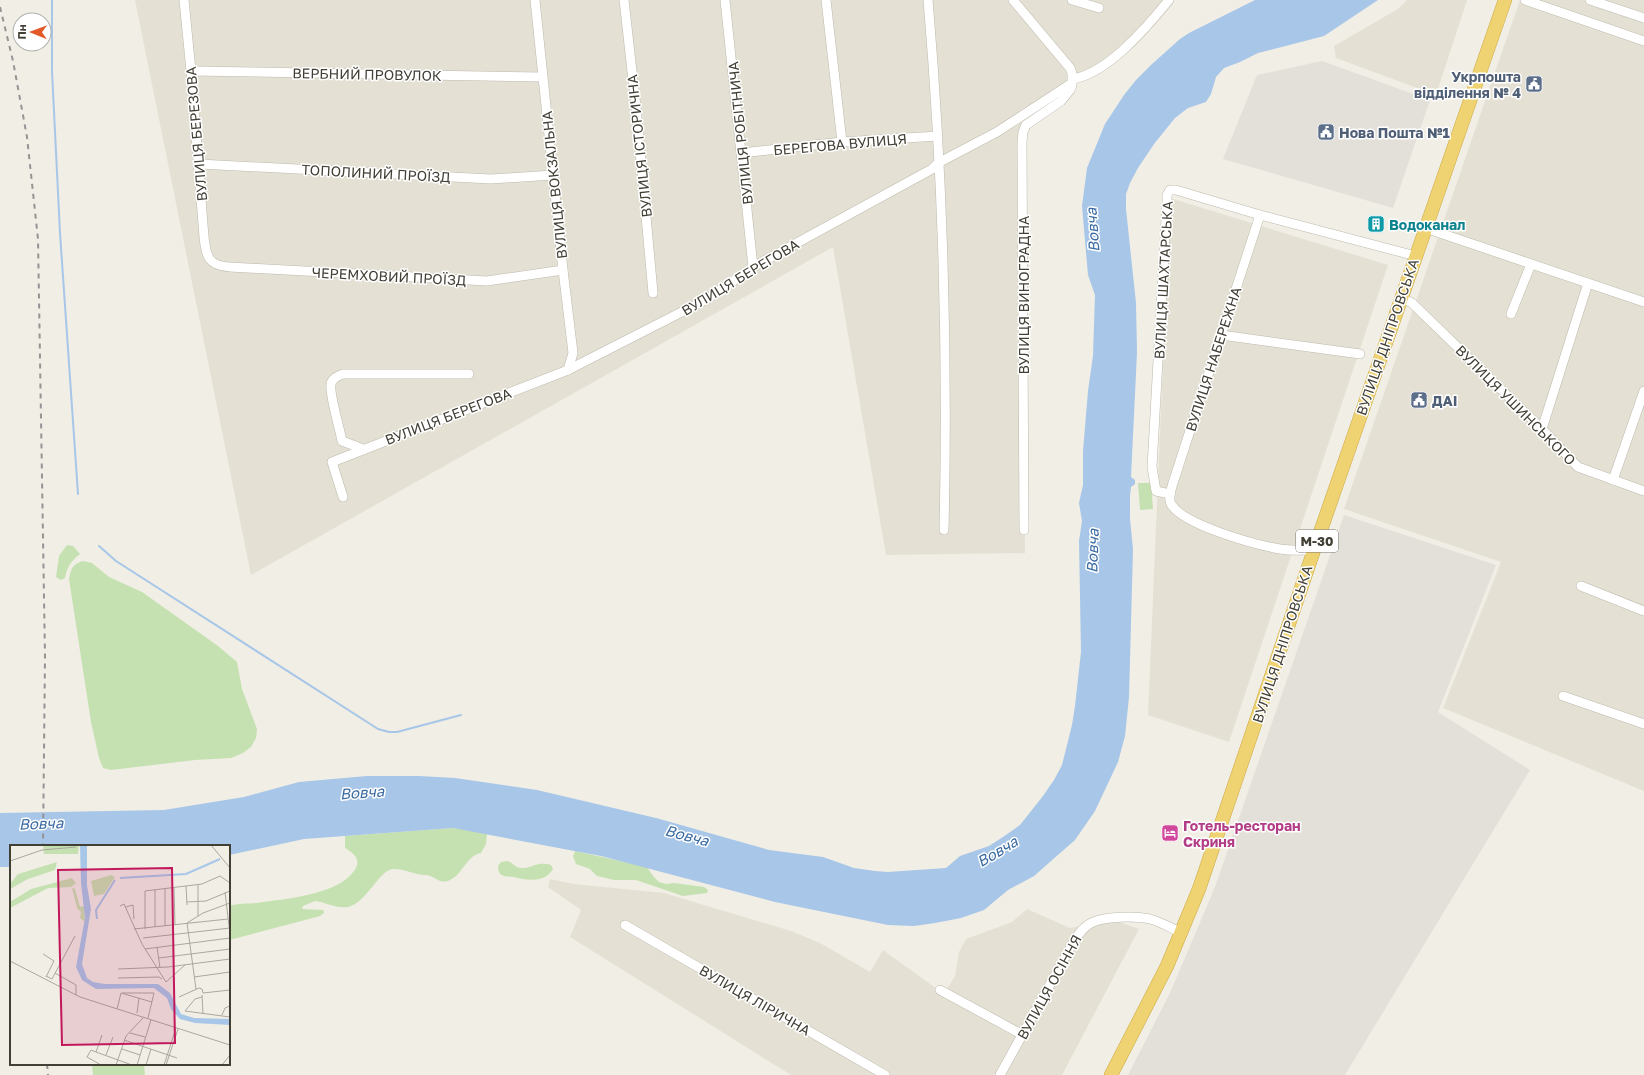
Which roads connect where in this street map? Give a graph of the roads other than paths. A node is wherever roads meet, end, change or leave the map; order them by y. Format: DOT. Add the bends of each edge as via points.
graph roads {
  1 [pos="184,0"];
  2 [pos="535,0"];
  3 [pos="624,0"];
  4 [pos="725,0"];
  5 [pos="826,0"];
  6 [pos="928,0"];
  7 [pos="1013,0"];
  8 [pos="1072,0"];
  9 [pos="1169,0"];
  10 [pos="1505,0"];
  11 [pos="1525,0"];
  12 [pos="1590,0"];
  13 [pos="1546,4"];
  14 [pos="1099,8"];
  15 [pos="1644,18"];
  16 [pos="1644,41"];
  17 [pos="191,72"];
  18 [pos="542,77"];
  19 [pos="1073,81"];
  20 [pos="938,136"];
  21 [pos="842,142"];
  22 [pos="742,153"];
  23 [pos="938,163"];
  24 [pos="198,164"];
  25 [pos="554,175"];
  26 [pos="1260,215"];
  27 [pos="1425,228"];
  28 [pos="1416,256"];
  29 [pos="215,264"];
  30 [pos="1531,264"];
  31 [pos="753,267"];
  32 [pos="563,270"];
  33 [pos="1588,283"];
  34 [pos="653,292"];
  35 [pos="1402,298"];
  36 [pos="1644,302"];
  37 [pos="1511,314"];
  38 [pos="1221,335"];
  39 [pos="1360,354"];
  40 [pos="568,370"];
  41 [pos="469,374"];
  42 [pos="1644,391"];
  43 [pos="1542,430"];
  44 [pos="363,448"];
  45 [pos="1613,480"];
  46 [pos="1644,491"];
  47 [pos="343,497"];
  48 [pos="1170,498"];
  49 [pos="944,530"];
  50 [pos="1024,530"];
  51 [pos="1314,550"];
  52 [pos="1581,586"];
  53 [pos="1644,611"];
  54 [pos="1563,696"];
  55 [pos="1644,724"];
  56 [pos="624,925"];
  57 [pos="1182,933"];
  58 [pos="940,990"];
  59 [pos="1023,1035"];
  60 [pos="885,1075"];
  61 [pos="1000,1075"];
  62 [pos="1111,1075"];
  1 -- 17 [label="street, ВУЛИЦЯ БЕРЕЗОВА"];
  2 -- 18 [label="street, ВУЛИЦЯ ВОКЗАЛЬНА"];
  3 -- 34 [label="street, ВУЛИЦЯ ІСТОРИЧНА"];
  4 -- 22 [label="street, ВУЛИЦЯ РОБІТНИЧА"];
  5 -- 21 [label="street"];
  6 -- 20 [label="street"];
  7 -- 19 [label="street" via="1070,68"];
  8 -- 14 [label="street"];
  9 -- 19 [label="street, ВУЛИЦЯ БЕРЕГОВА" via="1111,61"];
  10 -- 27 [label="highway, ВУЛИЦЯ ДНІПРОВСЬКА / М-30"];
  11 -- 13 [label="street"];
  12 -- 15 [label="street"];
  13 -- 16 [label="street"];
  17 -- 18 [label="street, ВЕРБНИЙ ПРОВУЛОК"];
  17 -- 24 [label="street, ВУЛИЦЯ БЕРЕЗОВА"];
  18 -- 25 [label="street, ВУЛИЦЯ ВОКЗАЛЬНА"];
  19 -- 23 [label="street, ВУЛИЦЯ БЕРЕГОВА" via="997,132"];
  19 -- 50 [label="street, ВУЛИЦЯ ВИНОГРАДНА" via="1070,90 1061,101 1026,125 1023,132"];
  20 -- 21 [label="street, БЕРЕГОВА ВУЛИЦЯ"];
  20 -- 23 [label="street"];
  21 -- 22 [label="street, БЕРЕГОВА ВУЛИЦЯ"];
  22 -- 31 [label="street, ВУЛИЦЯ РОБІТНИЧА"];
  23 -- 31 [label="street, ВУЛИЦЯ БЕРЕГОВА" via="932,169"];
  23 -- 49 [label="street" via="944,282"];
  24 -- 25 [label="street, ТОПОЛИНИЙ ПРОЇЗД" via="491,178"];
  24 -- 29 [label="street, ВУЛИЦЯ БЕРЕЗОВА" via="206,251 209,259"];
  25 -- 32 [label="street, ВУЛИЦЯ ВОКЗАЛЬНА"];
  26 -- 28 [label="street, ВУЛИЦЯ ШАХТАРСЬКА"];
  26 -- 38 [label="street, ВУЛИЦЯ НАБЕРЕЖНА"];
  26 -- 48 [label="street, ВУЛИЦЯ ШАХТАРСЬКА" via="1176,190 1170,190 1167,194 1152,467 1156,491"];
  27 -- 28 [label="highway, ВУЛИЦЯ ДНІПРОВСЬКА / М-30"];
  27 -- 30 [label="street"];
  28 -- 35 [label="highway, ВУЛИЦЯ ДНІПРОВСЬКА / М-30"];
  29 -- 32 [label="street, ЧЕРЕМХОВИЙ ПРОЇЗД" via="230,268 487,281"];
  30 -- 33 [label="street"];
  30 -- 37 [label="street"];
  31 -- 40 [label="street, ВУЛИЦЯ БЕРЕГОВА" via="709,298"];
  32 -- 40 [label="street, ВУЛИЦЯ ВОКЗАЛЬНА" via="573,353"];
  33 -- 36 [label="street"];
  33 -- 43 [label="street"];
  35 -- 43 [label="street, ВУЛИЦЯ УШИНСЬКОГО" via="1412,303"];
  35 -- 51 [label="highway, ВУЛИЦЯ ДНІПРОВСЬКА / М-30"];
  38 -- 39 [label="street"];
  38 -- 48 [label="street, ВУЛИЦЯ НАБЕРЕЖНА"];
  40 -- 44 [label="street, ВУЛИЦЯ БЕРЕГОВА"];
  41 -- 44 [label="street" via="343,374 335,377 331,383 332,401 342,441"];
  42 -- 45 [label="street"];
  43 -- 45 [label="street, ВУЛИЦЯ УШИНСЬКОГО" via="1578,467"];
  44 -- 47 [label="street, ВУЛИЦЯ БЕРЕГОВА" via="332,462"];
  45 -- 46 [label="street, ВУЛИЦЯ УШИНСЬКОГО"];
  48 -- 51 [label="street" via="1183,516 1210,529 1280,549"];
  51 -- 57 [label="highway, ВУЛИЦЯ ДНІПРОВСЬКА / М-30" via="1211,856"];
  52 -- 53 [label="street"];
  54 -- 55 [label="street"];
  56 -- 60 [label="street, ВУЛИЦЯ ЛІРИЧНА"];
  57 -- 59 [label="street, ВУЛИЦЯ ОСІННЯ" via="1155,921 1140,918 1104,918 1090,923 1074,941"];
  57 -- 62 [label="highway, ВУЛИЦЯ ДНІПРОВСЬКА / М-30" via="1168,966"];
  58 -- 59 [label="street"];
  59 -- 61 [label="street, ВУЛИЦЯ ОСІННЯ"];
}
